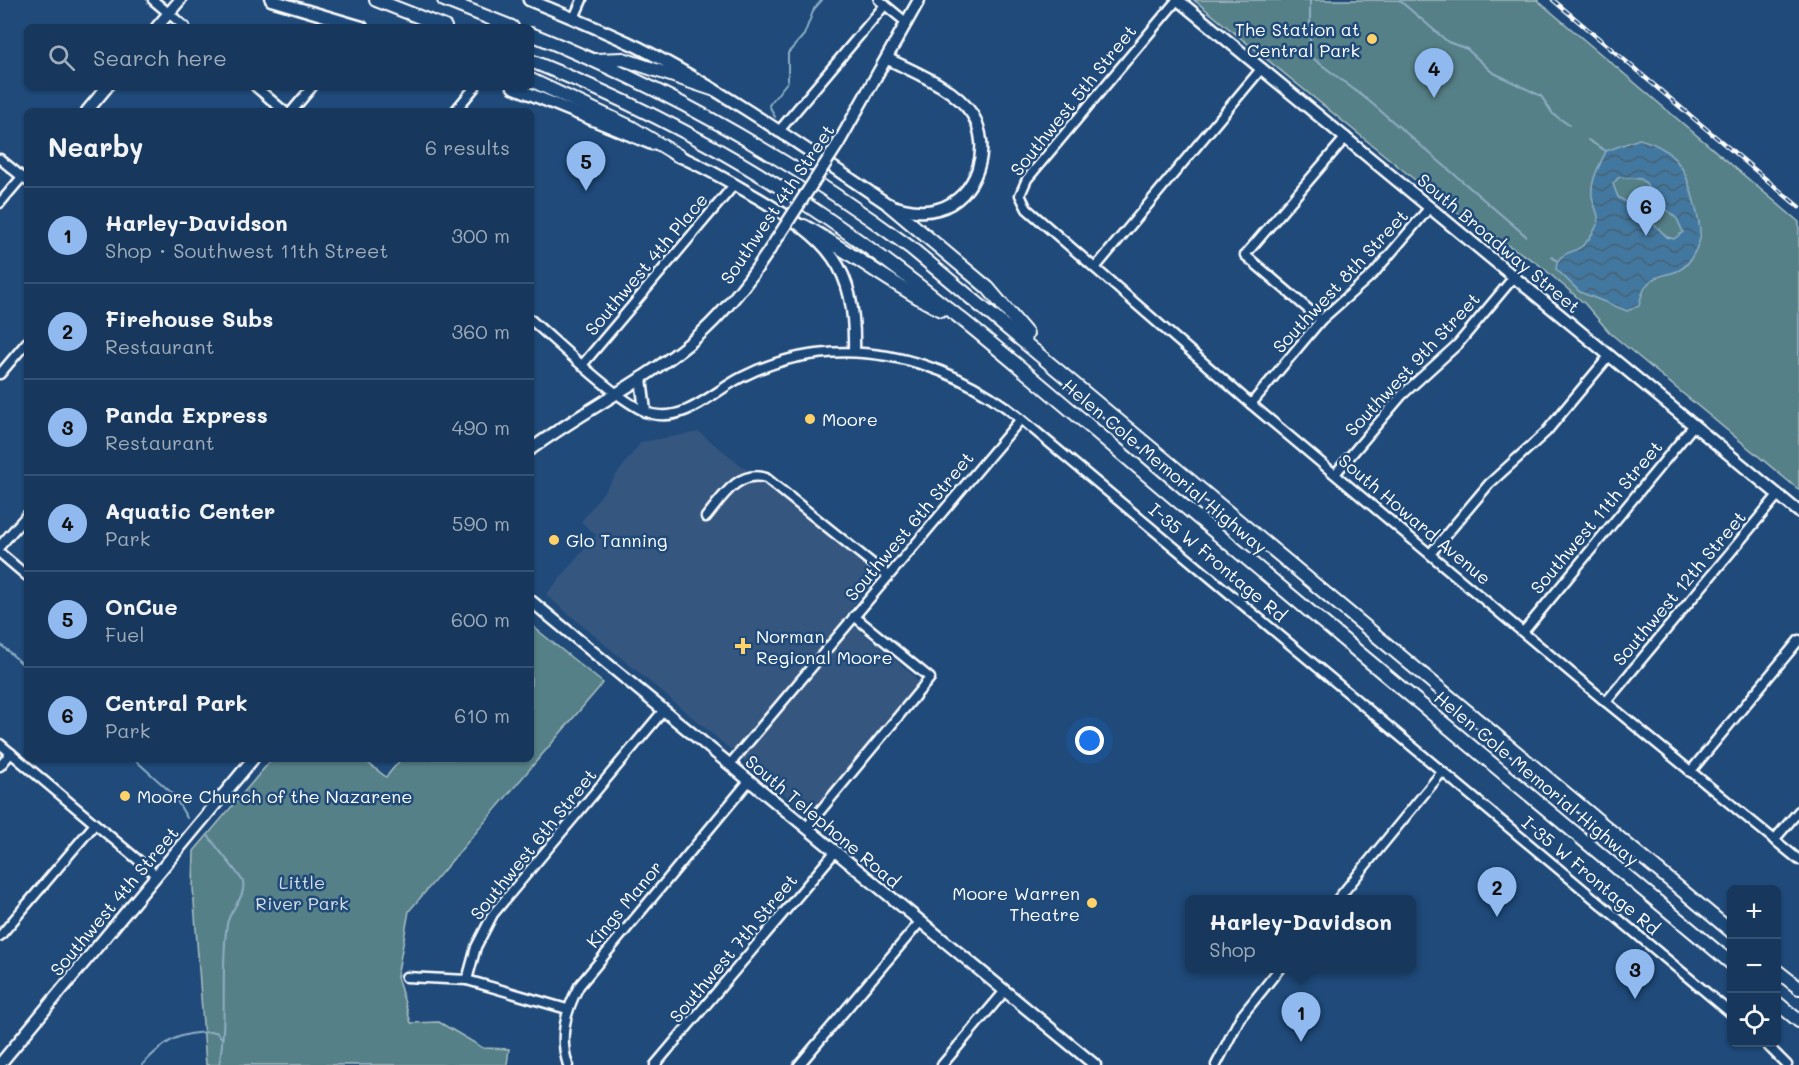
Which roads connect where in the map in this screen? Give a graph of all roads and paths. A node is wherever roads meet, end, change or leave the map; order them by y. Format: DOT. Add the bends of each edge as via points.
graph roads {
  1 [pos="153,0"];
  2 [pos="180,0"];
  3 [pos="271,0"];
  4 [pos="376,0"];
  5 [pos="444,0"];
  6 [pos="529,0"];
  7 [pos="582,0"];
  8 [pos="919,0"];
  9 [pos="1177,0"];
  10 [pos="882,2"];
  11 [pos="169,13"];
  12 [pos="574,18"];
  13 [pos="907,23"];
  14 [pos="160,24"];
  15 [pos="182,24"];
  16 [pos="352,24"];
  17 [pos="437,24"];
  18 [pos="504,24"];
  19 [pos="534,35"];
  20 [pos="888,59"];
  21 [pos="592,60"];
  22 [pos="534,62"];
  23 [pos="1262,68"];
  24 [pos="534,81"];
  25 [pos="712,89"];
  26 [pos="104,90"];
  27 [pos="260,90"];
  28 [pos="310,90"];
  29 [pos="472,90"];
  30 [pos="520,90"];
  31 [pos="90,108"];
  32 [pos="280,108"];
  33 [pos="294,108"];
  34 [pos="458,108"];
  35 [pos="778,132"];
  36 [pos="1346,137"];
  37 [pos="679,156"];
  38 [pos="0,159"];
  39 [pos="24,179"];
  40 [pos="734,184"];
  41 [pos="1020,195"];
  42 [pos="0,203"];
  43 [pos="889,205"];
  44 [pos="1430,207"];
  45 [pos="804,226"];
  46 [pos="1095,268"];
  47 [pos="1514,277"];
  48 [pos="962,320"];
  49 [pos="1322,320"];
  50 [pos="534,323"];
  51 [pos="24,346"];
  52 [pos="854,351"];
  53 [pos="1610,355"];
  54 [pos="1049,360"];
  55 [pos="583,364"];
  56 [pos="0,374"];
  57 [pos="641,378"];
  58 [pos="617,394"];
  59 [pos="1251,404"];
  60 [pos="645,411"];
  61 [pos="1021,419"];
  62 [pos="1694,425"];
  63 [pos="534,447"];
  64 [pos="1335,474"];
  65 [pos="1778,495"];
  66 [pos="1799,512"];
  67 [pos="24,518"];
  68 [pos="706,518"];
  69 [pos="0,546"];
  70 [pos="0,553"];
  71 [pos="1430,554"];
  72 [pos="24,573"];
  73 [pos="888,576"];
  74 [pos="534,603"];
  75 [pos="854,616"];
  76 [pos="1524,631"];
  77 [pos="1799,640"];
  78 [pos="1606,702"];
  79 [pos="664,710"];
  80 [pos="0,744"];
  81 [pos="11,753"];
  82 [pos="250,762"];
  83 [pos="730,764"];
  84 [pos="0,766"];
  85 [pos="1443,771"];
  86 [pos="1690,772"];
  87 [pos="749,781"];
  88 [pos="1799,811"];
  89 [pos="95,824"];
  90 [pos="806,828"];
  91 [pos="1774,840"];
  92 [pos="835,852"];
  93 [pos="1799,860"];
  94 [pos="156,875"];
  95 [pos="1341,895"];
  96 [pos="920,922"];
  97 [pos="1727,929"];
  98 [pos="0,936"];
  99 [pos="1727,961"];
  100 [pos="1277,973"];
  101 [pos="1781,974"];
  102 [pos="406,977"];
  103 [pos="467,980"];
  104 [pos="1799,988"];
  105 [pos="1004,992"];
  106 [pos="1781,1006"];
  107 [pos="567,1009"];
  108 [pos="1727,1011"];
  109 [pos="1799,1021"];
  110 [pos="1769,1047"];
  111 [pos="1090,1063"];
  112 [pos="0,1064"];
  113 [pos="568,1065"];
  114 [pos="655,1065"];
  115 [pos="799,1065"];
  116 [pos="942,1065"];
  117 [pos="1216,1065"];
  118 [pos="1787,1065"];
  1 -- 11 [label="street"];
  2 -- 11 [label="main road"];
  3 -- 16 [label="main road"];
  4 -- 17 [label="highway"];
  5 -- 18 [label="highway"];
  6 -- 12 [label="main road"];
  7 -- 12 [label="street"];
  8 -- 13 [label="main road, Southwest 4th Street"];
  9 -- 23 [label="main road, South Broadway Street"];
  9 -- 41 [label="street, Southwest 5th Street" via="1027,179"];
  10 -- 13 [label="street"];
  10 -- 35 [label="street"];
  11 -- 14 [label="main road"];
  11 -- 15 [label="street"];
  12 -- 25 [label="main road"];
  13 -- 20 [label="main road, Southwest 4th Street"];
  19 -- 21 [label="highway, Helen Cole Memorial Highway"];
  20 -- 43 [label="main road" via="958,99 973,116 982,145 977,173 953,202 922,212"];
  20 -- 57 [label="main road, Southwest 4th Street, bridge" via="756,270 690,342"];
  21 -- 25 [label="highway" via="623,59"];
  21 -- 54 [label="highway, Helen Cole Memorial Highway" via="740,134 832,192 945,274"];
  22 -- 48 [label="highway, Helen Cole Memorial Highway" via="652,116 754,172 826,217"];
  23 -- 36 [label="main road, South Broadway Street"];
  23 -- 46 [label="street"];
  24 -- 37 [label="highway" via="631,127"];
  25 -- 35 [label="main road"];
  26 -- 31 [label="main road"];
  27 -- 32 [label="street"];
  28 -- 33 [label="street"];
  29 -- 34 [label="street"];
  30 -- 37 [label="main road"];
  35 -- 43 [label="main road"];
  36 -- 44 [label="main road, South Broadway Street"];
  36 -- 49 [label="street" via="1245,255"];
  37 -- 40 [label="main road"];
  38 -- 39 [label="street"];
  39 -- 42 [label="street"];
  40 -- 45 [label="main road"];
  40 -- 55 [label="street, Southwest 4th Place"];
  41 -- 46 [label="street, South Howard Avenue" via="1027,209"];
  43 -- 54 [label="highway" via="988,288"];
  44 -- 47 [label="main road, South Broadway Street"];
  44 -- 49 [label="street, Southwest 8th Street" via="1374,273"];
  45 -- 48 [label="highway" via="905,292"];
  45 -- 52 [label="main road" via="831,255 845,280 853,313"];
  46 -- 59 [label="street, South Howard Avenue"];
  47 -- 53 [label="main road, South Broadway Street"];
  47 -- 64 [label="street, Southwest 9th Street" via="1458,344 1402,395"];
  48 -- 99 [label="highway, Helen Cole Memorial Highway"];
  49 -- 59 [label="street, Southwest 8th Street"];
  50 -- 55 [label="street, I-35 W Frontage Rd"];
  51 -- 56 [label="street"];
  52 -- 60 [label="street, I-35 W Frontage Rd" via="810,356 763,368 679,413"];
  52 -- 61 [label="street, I-35 W Frontage Rd" via="891,355 937,368 986,392"];
  53 -- 62 [label="main road, South Broadway Street"];
  53 -- 71 [label="street" via="1546,432 1489,484"];
  54 -- 97 [label="highway, Helen Cole Memorial Highway"];
  55 -- 58 [label="street, I-35 W Frontage Rd"];
  57 -- 58 [label="main road, Southwest 4th Street"];
  57 -- 60 [label="main road"];
  58 -- 60 [label="street, I-35 W Frontage Rd"];
  58 -- 63 [label="main road, Southwest 4th Street"];
  59 -- 64 [label="street, South Howard Avenue"];
  61 -- 73 [label="street, Southwest 6th Street"];
  61 -- 85 [label="street, I-35 W Frontage Rd"];
  62 -- 65 [label="main road, South Broadway Street"];
  62 -- 76 [label="street, Southwest 11th Street"];
  64 -- 71 [label="street, South Howard Avenue"];
  65 -- 66 [label="main road, South Broadway Street"];
  65 -- 78 [label="street, Southwest 12th Street"];
  67 -- 69 [label="street"];
  68 -- 73 [label="street" via="732,486 748,476 756,476 771,481"];
  70 -- 72 [label="street"];
  71 -- 76 [label="street, South Howard Avenue"];
  73 -- 75 [label="street, Southwest 6th Street"];
  74 -- 79 [label="main road, South Telephone Road"];
  75 -- 83 [label="street, Southwest 6th Street"];
  75 -- 90 [label="street" via="930,678"];
  76 -- 78 [label="street, South Howard Avenue"];
  77 -- 86 [label="street"];
  78 -- 86 [label="street, South Howard Avenue"];
  79 -- 83 [label="main road, South Telephone Road"];
  79 -- 103 [label="street, Southwest 6th Street" via="493,914 476,946"];
  80 -- 81 [label="street"];
  81 -- 84 [label="street"];
  81 -- 89 [label="street"];
  82 -- 94 [label="main road, Southwest 4th Street"];
  83 -- 87 [label="main road, South Telephone Road"];
  85 -- 95 [label="street"];
  85 -- 108 [label="street, I-35 W Frontage Rd"];
  86 -- 91 [label="street, South Howard Avenue"];
  87 -- 90 [label="main road, South Telephone Road"];
  87 -- 107 [label="street, Kings Manor" via="586,975"];
  88 -- 91 [label="street"];
  89 -- 94 [label="street"];
  89 -- 98 [label="street"];
  90 -- 92 [label="main road, South Telephone Road"];
  91 -- 93 [label="street, South Howard Avenue"];
  92 -- 96 [label="main road, South Telephone Road"];
  92 -- 114 [label="street, Southwest 7th Street"];
  94 -- 112 [label="main road, Southwest 4th Street"];
  96 -- 105 [label="main road, South Telephone Road"];
  96 -- 115 [label="street"];
  100 -- 117 [label="street" via="1240,1018"];
  101 -- 104 [label="highway"];
  102 -- 103 [label="street"];
  103 -- 107 [label="street"];
  105 -- 111 [label="main road, South Telephone Road"];
  105 -- 116 [label="street"];
  106 -- 109 [label="highway"];
  107 -- 113 [label="street, Kings Manor" via="563,1035"];
  110 -- 118 [label="street"];
}
